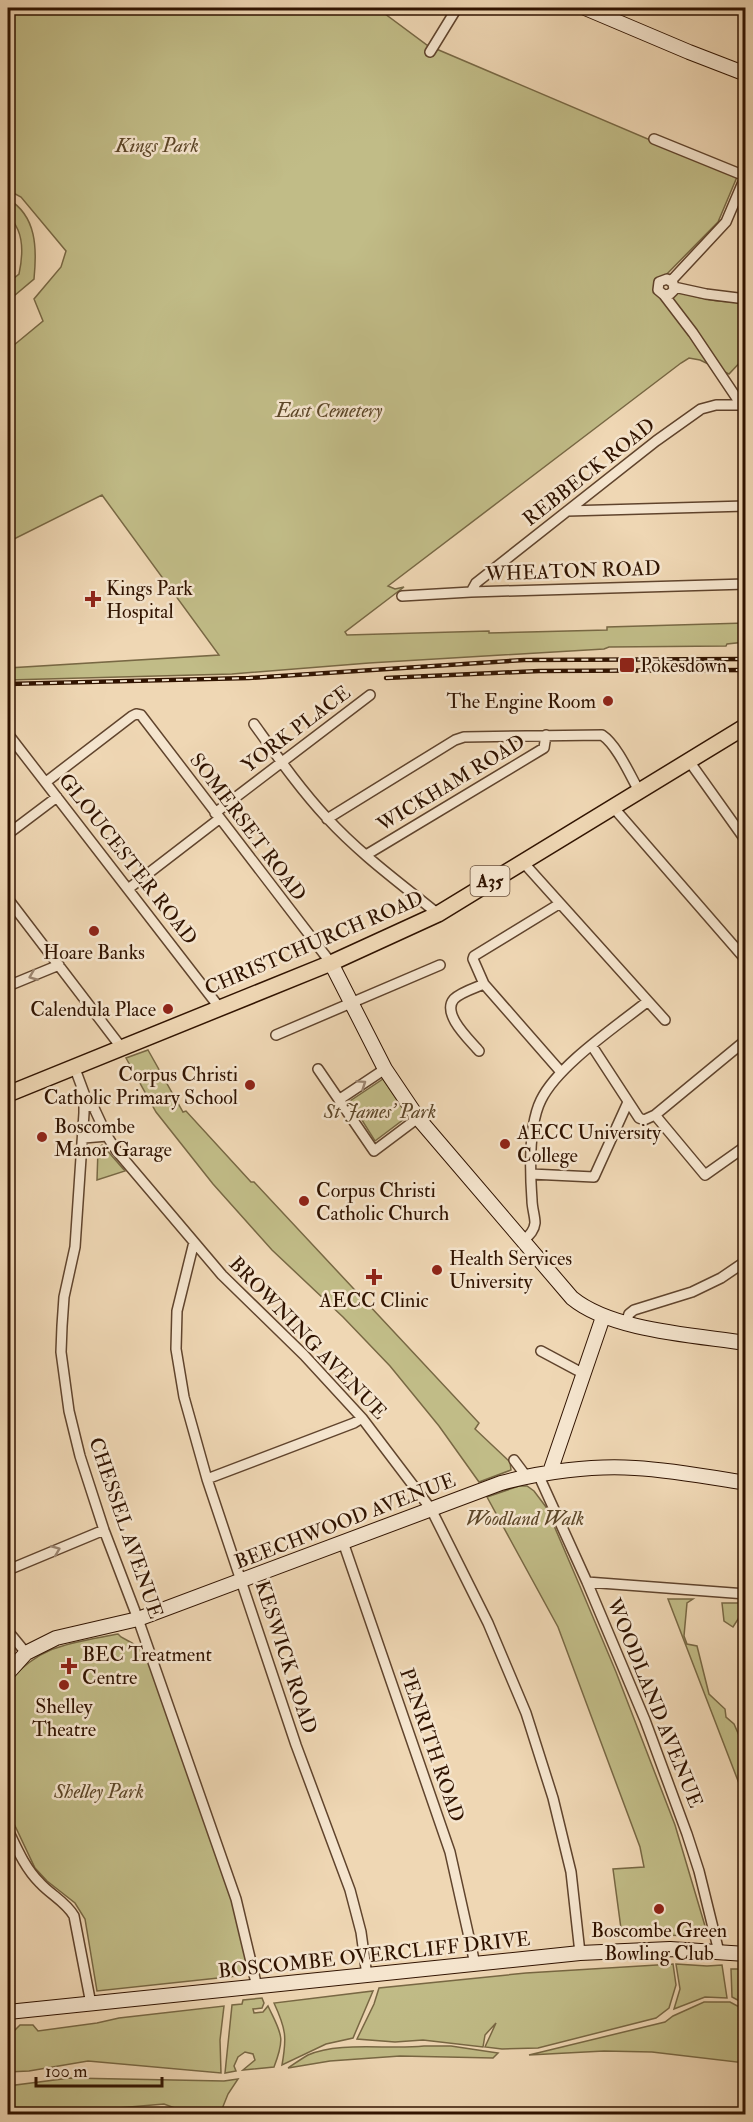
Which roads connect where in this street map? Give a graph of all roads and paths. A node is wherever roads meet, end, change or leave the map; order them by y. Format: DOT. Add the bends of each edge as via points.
graph roads {
  1 [pos="457,8"];
  2 [pos="585,8"];
  3 [pos="430,52"];
  4 [pos="746,74"];
  5 [pos="654,139"];
  6 [pos="745,176"];
  7 [pos="672,284"];
  8 [pos="664,296"];
  9 [pos="746,298"];
  10 [pos="743,409"];
  11 [pos="746,506"];
  12 [pos="567,512"];
  13 [pos="746,584"];
  14 [pos="471,592"];
  15 [pos="402,596"];
  16 [pos="370,695"];
  17 [pos="254,724"];
  18 [pos="746,726"];
  19 [pos="8,734"];
  20 [pos="546,735"];
  21 [pos="689,761"];
  22 [pos="281,762"];
  23 [pos="46,782"];
  24 [pos="639,791"];
  25 [pos="57,797"];
  26 [pos="613,807"];
  27 [pos="217,816"];
  28 [pos="327,819"];
  29 [pos="746,821"];
  30 [pos="736,828"];
  31 [pos="8,834"];
  32 [pos="746,841"];
  33 [pos="366,855"];
  34 [pos="522,861"];
  35 [pos="128,889"];
  36 [pos="8,898"];
  37 [pos="559,904"];
  38 [pos="438,914"];
  39 [pos="746,960"];
  40 [pos="331,963"];
  41 [pos="59,965"];
  42 [pos="440,965"];
  43 [pos="484,984"];
  44 [pos="8,986"];
  45 [pos="648,1001"];
  46 [pos="350,1002"];
  47 [pos="219,1007"];
  48 [pos="665,1020"];
  49 [pos="276,1035"];
  50 [pos="746,1040"];
  51 [pos="121,1047"];
  52 [pos="592,1047"];
  53 [pos="479,1051"];
  54 [pos="74,1066"];
  55 [pos="318,1069"];
  56 [pos="385,1069"];
  57 [pos="561,1072"];
  58 [pos="8,1094"];
  59 [pos="340,1099"];
  60 [pos="628,1102"];
  61 [pos="84,1103"];
  62 [pos="655,1115"];
  63 [pos="418,1118"];
  64 [pos="107,1136"];
  65 [pos="84,1138"];
  66 [pos="746,1146"];
  67 [pos="531,1174"];
  68 [pos="194,1242"];
  69 [pos="522,1242"];
  70 [pos="746,1261"];
  71 [pos="603,1317"];
  72 [pos="626,1323"];
  73 [pos="746,1343"];
  74 [pos="541,1351"];
  75 [pos="584,1374"];
  76 [pos="362,1418"];
  77 [pos="514,1460"];
  78 [pos="538,1474"];
  79 [pos="207,1479"];
  80 [pos="746,1483"];
  81 [pos="431,1509"];
  82 [pos="104,1530"];
  83 [pos="343,1542"];
  84 [pos="8,1570"];
  85 [pos="242,1582"];
  86 [pos="588,1582"];
  87 [pos="746,1594"];
  88 [pos="138,1620"];
  89 [pos="8,1631"];
  90 [pos="26,1653"];
  91 [pos="8,1672"];
  92 [pos="8,1830"];
  93 [pos="718,1952"];
  94 [pos="580,1953"];
  95 [pos="746,1954"];
  96 [pos="475,1964"];
  97 [pos="367,1976"];
  98 [pos="257,1987"];
  99 [pos="90,2004"];
  100 [pos="8,2012"];
  1 -- 3 [label="street"];
  2 -- 4 [label="street"];
  5 -- 6 [label="street"];
  6 -- 7 [label="street" via="726,222"];
  7 -- 8 [label="street" via="670,294"];
  7 -- 8 [label="street" via="664,279 658,285"];
  7 -- 9 [label="street"];
  8 -- 10 [label="street"];
  10 -- 12 [label="street, REBBECK ROAD" via="716,405 701,409"];
  11 -- 12 [label="street"];
  12 -- 14 [label="street, REBBECK ROAD" via="476,583"];
  13 -- 14 [label="street, WHEATON ROAD"];
  14 -- 15 [label="street, WHEATON ROAD"];
  16 -- 22 [label="street, YORK PLACE"];
  17 -- 22 [label="street"];
  18 -- 21 [label="main road, CHRISTCHURCH ROAD / A35"];
  19 -- 23 [label="street, GLOUCESTER ROAD"];
  20 -- 24 [label="street" via="602,735"];
  20 -- 28 [label="street" via="460,738"];
  20 -- 33 [label="street, WICKHAM ROAD" via="544,748"];
  21 -- 24 [label="main road, CHRISTCHURCH ROAD / A35"];
  21 -- 30 [label="street"];
  22 -- 27 [label="street, YORK PLACE"];
  22 -- 28 [label="street"];
  23 -- 25 [label="street, GLOUCESTER ROAD"];
  23 -- 27 [label="street, SOMERSET ROAD" via="136,714"];
  24 -- 26 [label="main road, CHRISTCHURCH ROAD / A35"];
  25 -- 31 [label="street"];
  25 -- 35 [label="street, GLOUCESTER ROAD"];
  26 -- 34 [label="main road, CHRISTCHURCH ROAD / A35"];
  26 -- 39 [label="street"];
  27 -- 35 [label="street, YORK PLACE"];
  27 -- 40 [label="street, SOMERSET ROAD"];
  28 -- 33 [label="street"];
  29 -- 30 [label="street"];
  30 -- 32 [label="street"];
  33 -- 38 [label="street"];
  34 -- 37 [label="street"];
  34 -- 38 [label="main road, CHRISTCHURCH ROAD / A35"];
  35 -- 47 [label="street, GLOUCESTER ROAD"];
  36 -- 41 [label="street"];
  37 -- 43 [label="street" via="474,956"];
  37 -- 45 [label="street"];
  38 -- 40 [label="main road, CHRISTCHURCH ROAD / A35"];
  40 -- 46 [label="street"];
  40 -- 47 [label="main road, CHRISTCHURCH ROAD / A35"];
  41 -- 44 [label="street, one-way"];
  41 -- 51 [label="street"];
  42 -- 46 [label="street"];
  43 -- 53 [label="street" via="455,998 451,1006 451,1014"];
  43 -- 57 [label="street"];
  45 -- 48 [label="street"];
  45 -- 52 [label="street"];
  46 -- 49 [label="street"];
  46 -- 56 [label="street"];
  47 -- 51 [label="main road, CHRISTCHURCH ROAD / A35"];
  50 -- 62 [label="street"];
  51 -- 54 [label="main road, CHRISTCHURCH ROAD / A35"];
  52 -- 57 [label="street"];
  52 -- 60 [label="street"];
  54 -- 58 [label="main road, CHRISTCHURCH ROAD / A35"];
  54 -- 61 [label="street, CHESSEL AVENUE"];
  55 -- 59 [label="street"];
  59 -- 56 [label="street, one-way"];
  56 -- 63 [label="street"];
  57 -- 67 [label="street" via="535,1115"];
  59 -- 63 [label="street" via="374,1151"];
  60 -- 62 [label="street" via="639,1118"];
  60 -- 67 [label="street" via="594,1177"];
  61 -- 64 [label="street, BROWNING AVENUE" via="94,1108"];
  61 -- 65 [label="street, CHESSEL AVENUE"];
  62 -- 66 [label="street" via="705,1175"];
  63 -- 69 [label="street"];
  64 -- 65 [label="street"];
  64 -- 68 [label="street, BROWNING AVENUE"];
  65 -- 82 [label="street, CHESSEL AVENUE" via="61,1352 69,1411"];
  67 -- 69 [label="street" via="535,1224"];
  68 -- 76 [label="street, BROWNING AVENUE" via="249,1304 304,1355"];
  68 -- 79 [label="street, KESWICK ROAD" via="177,1311 176,1349 183,1397"];
  69 -- 71 [label="street" via="572,1298"];
  70 -- 72 [label="street" via="692,1292 634,1310"];
  71 -- 72 [label="street"];
  71 -- 75 [label="street"];
  72 -- 73 [label="street"];
  74 -- 75 [label="street"];
  75 -- 78 [label="street"];
  76 -- 79 [label="street"];
  76 -- 81 [label="street, BROWNING AVENUE"];
  77 -- 78 [label="street"];
  78 -- 80 [label="street, BEECHWOOD AVENUE" via="632,1467"];
  78 -- 81 [label="street, BEECHWOOD AVENUE"];
  78 -- 86 [label="street, WOODLAND AVENUE"];
  79 -- 85 [label="street, KESWICK ROAD"];
  81 -- 83 [label="street, BEECHWOOD AVENUE"];
  81 -- 94 [label="street, BROWNING AVENUE" via="488,1623 526,1713 571,1872"];
  84 -- 82 [label="street, one-way"];
  82 -- 88 [label="street, CHESSEL AVENUE"];
  83 -- 85 [label="street, BEECHWOOD AVENUE"];
  83 -- 96 [label="street, PENRITH ROAD" via="450,1852"];
  85 -- 88 [label="street, BEECHWOOD AVENUE"];
  85 -- 97 [label="street, KESWICK ROAD" via="350,1890"];
  86 -- 87 [label="street"];
  86 -- 93 [label="street, WOODLAND AVENUE" via="687,1834"];
  88 -- 90 [label="street, BEECHWOOD AVENUE" via="56,1638"];
  88 -- 98 [label="street, CHESSEL AVENUE" via="236,1899"];
  89 -- 90 [label="street"];
  90 -- 91 [label="street, BEECHWOOD AVENUE"];
  92 -- 99 [label="street" via="23,1863 74,1916"];
  93 -- 94 [label="street, BOSCOMBE OVERCLIFF DRIVE" via="639,1949"];
  93 -- 95 [label="street, BOSCOMBE OVERCLIFF DRIVE"];
  94 -- 96 [label="street, BOSCOMBE OVERCLIFF DRIVE"];
  96 -- 97 [label="street, BOSCOMBE OVERCLIFF DRIVE"];
  97 -- 98 [label="street, BOSCOMBE OVERCLIFF DRIVE"];
  98 -- 99 [label="street, BOSCOMBE OVERCLIFF DRIVE"];
  99 -- 100 [label="street, BOSCOMBE OVERCLIFF DRIVE"];
}
